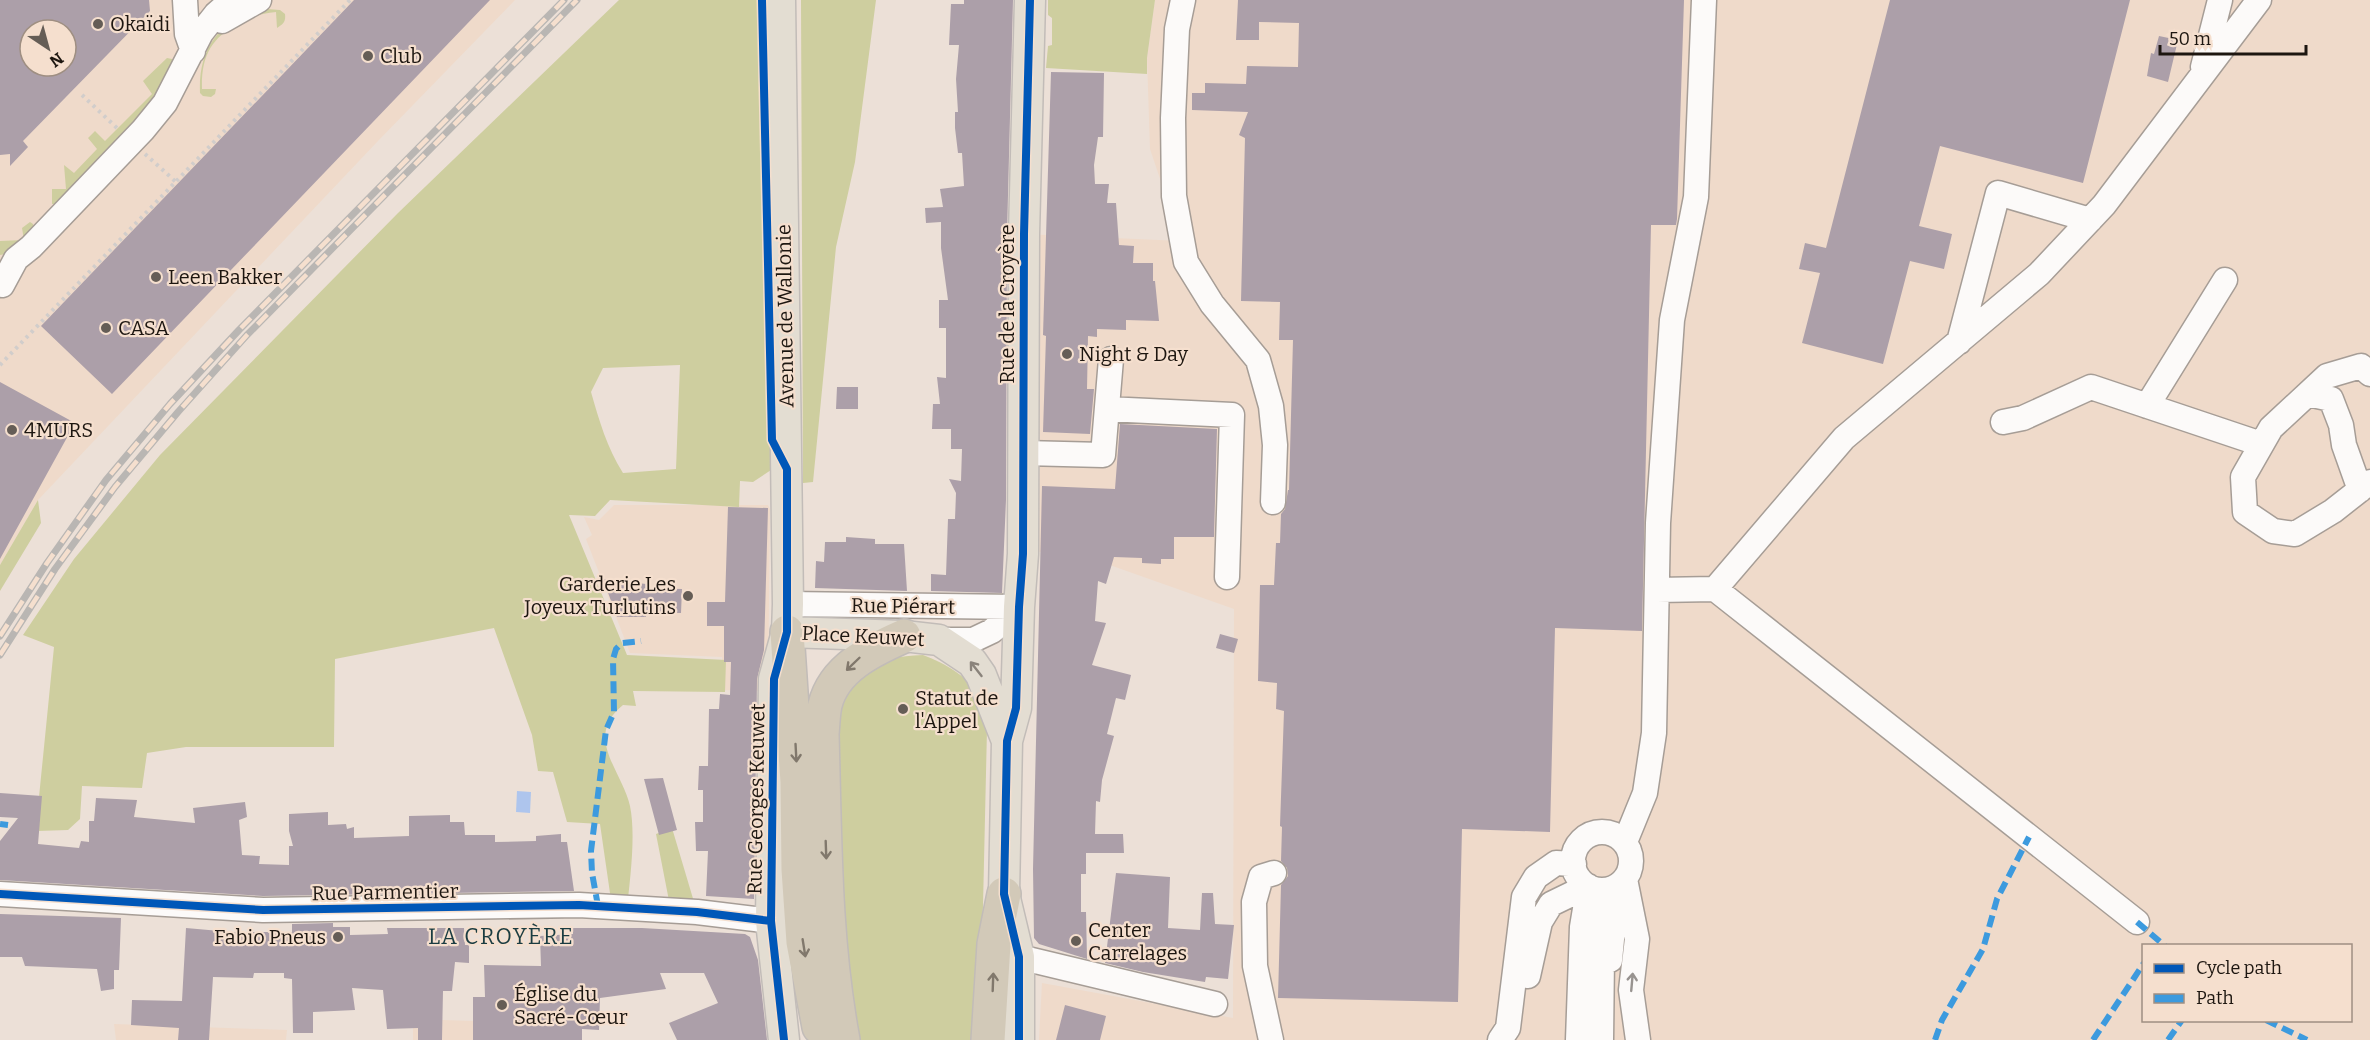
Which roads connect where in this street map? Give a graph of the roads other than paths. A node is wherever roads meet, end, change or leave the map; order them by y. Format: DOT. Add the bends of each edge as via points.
graph roads {
  1 [pos="185,0"];
  2 [pos="232,0"];
  3 [pos="259,0"];
  4 [pos="780,0"];
  5 [pos="1030,0"];
  6 [pos="1183,0"];
  7 [pos="1704,0"];
  8 [pos="2220,0"];
  9 [pos="2259,0"];
  10 [pos="193,51"];
  11 [pos="2200,78"];
  12 [pos="2090,220"];
  13 [pos="4,278"];
  14 [pos="2225,280"];
  15 [pos="1959,342"];
  16 [pos="1111,359"];
  17 [pos="2370,374"];
  18 [pos="2308,394"];
  19 [pos="2147,406"];
  20 [pos="1107,409"];
  21 [pos="2003,422"];
  22 [pos="2261,444"];
  23 [pos="1023,453"];
  24 [pos="2365,486"];
  25 [pos="1273,502"];
  26 [pos="1227,577"];
  27 [pos="1715,589"];
  28 [pos="1657,590"];
  29 [pos="1019,608"];
  30 [pos="788,618"];
  31 [pos="903,636"];
  32 [pos="939,640"];
  33 [pos="1007,741"];
  34 [pos="1625,842"];
  35 [pos="1574,864"];
  36 [pos="1274,873"];
  37 [pos="1621,882"];
  38 [pos="1588,886"];
  39 [pos="0,894"];
  40 [pos="1004,894"];
  41 [pos="771,921"];
  42 [pos="2137,922"];
  43 [pos="1019,957"];
  44 [pos="1215,1004"];
  45 [pos="784,1040"];
  46 [pos="822,1040"];
  47 [pos="843,1040"];
  48 [pos="988,1040"];
  49 [pos="1019,1040"];
  50 [pos="1271,1040"];
  51 [pos="1500,1040"];
  52 [pos="1518,1040"];
  53 [pos="1578,1040"];
  54 [pos="1601,1040"];
  55 [pos="1610,1040"];
  56 [pos="1638,1040"];
  1 -- 10 [label="street" via="187,34"];
  2 -- 10 [label="street" via="201,33"];
  3 -- 10 [label="street" via="224,19"];
  4 -- 30 [label="main road, Avenue de Wallonie"];
  5 -- 23 [label="main road, Rue de la Croyère"];
  6 -- 25 [label="street" via="1177,29 1173,118 1176,207 1186,262 1212,304 1258,360 1271,406 1275,445"];
  7 -- 28 [label="street" via="1696,196 1672,320"];
  8 -- 11 [label="street"];
  9 -- 11 [label="street"];
  10 -- 13 [label="street" via="165,103 143,130"];
  11 -- 12 [label="street"];
  12 -- 15 [label="street" via="2039,274"];
  12 -- 15 [label="street" via="1998,193"];
  14 -- 19 [label="street"];
  15 -- 27 [label="street" via="1844,438"];
  16 -- 20 [label="street"];
  17 -- 18 [label="street" via="2361,366 2327,376"];
  18 -- 22 [label="street" via="2271,428"];
  18 -- 24 [label="street" via="2331,399 2344,445"];
  19 -- 21 [label="street" via="2091,387 2023,418"];
  19 -- 22 [label="street"];
  20 -- 23 [label="street" via="1103,455"];
  20 -- 26 [label="street" via="1232,415"];
  22 -- 24 [label="street" via="2243,477 2246,512 2273,531 2295,534"];
  23 -- 29 [label="main road, Rue de la Croyère"];
  27 -- 28 [label="street"];
  27 -- 42 [label="street"];
  28 -- 34 [label="street" via="1654,733 1645,793"];
  29 -- 30 [label="street, Rue Piérart"];
  29 -- 32 [label="street, Place Keuwet" via="992,631 973,640"];
  29 -- 33 [label="main road, Rue de la Croyère" via="1016,708"];
  30 -- 31 [label="main road, Place Keuwet"];
  30 -- 41 [label="main road, Rue Georges Keuwet" via="774,679"];
  30 -- 46 [label="highway, one-way" via="803,942"];
  31 -- 32 [label="main road, Place Keuwet"];
  31 -- 47 [label="highway, one-way" via="858,659 835,684 825,704 822,734 829,930"];
  33 -- 32 [label="main road, Place Keuwet, one-way" via="981,675 972,662"];
  33 -- 40 [label="main road"];
  34 -- 35 [label="street" via="1608,832 1591,834 1577,846"];
  34 -- 37 [label="street" via="1630,850 1630,870"];
  35 -- 38 [label="street"];
  35 -- 51 [label="street" via="1556,863 1536,877 1524,897 1508,1028"];
  36 -- 50 [label="street" via="1262,876 1254,902 1255,966"];
  37 -- 38 [label="street" via="1608,889"];
  37 -- 55 [label="street" via="1611,954"];
  56 -- 37 [label="street, one-way" via="1631,990 1637,939"];
  38 -- 52 [label="street" via="1551,904 1540,922"];
  38 -- 53 [label="street" via="1582,927"];
  38 -- 54 [label="street" via="1602,957"];
  39 -- 41 [label="street, Rue Parmentier" via="263,910 579,905"];
  40 -- 43 [label="main road"];
  48 -- 40 [label="highway, one-way" via="994,944"];
  41 -- 45 [label="main road, Rue Georges Keuwet"];
  43 -- 44 [label="street"];
  43 -- 49 [label="main road"];
}
